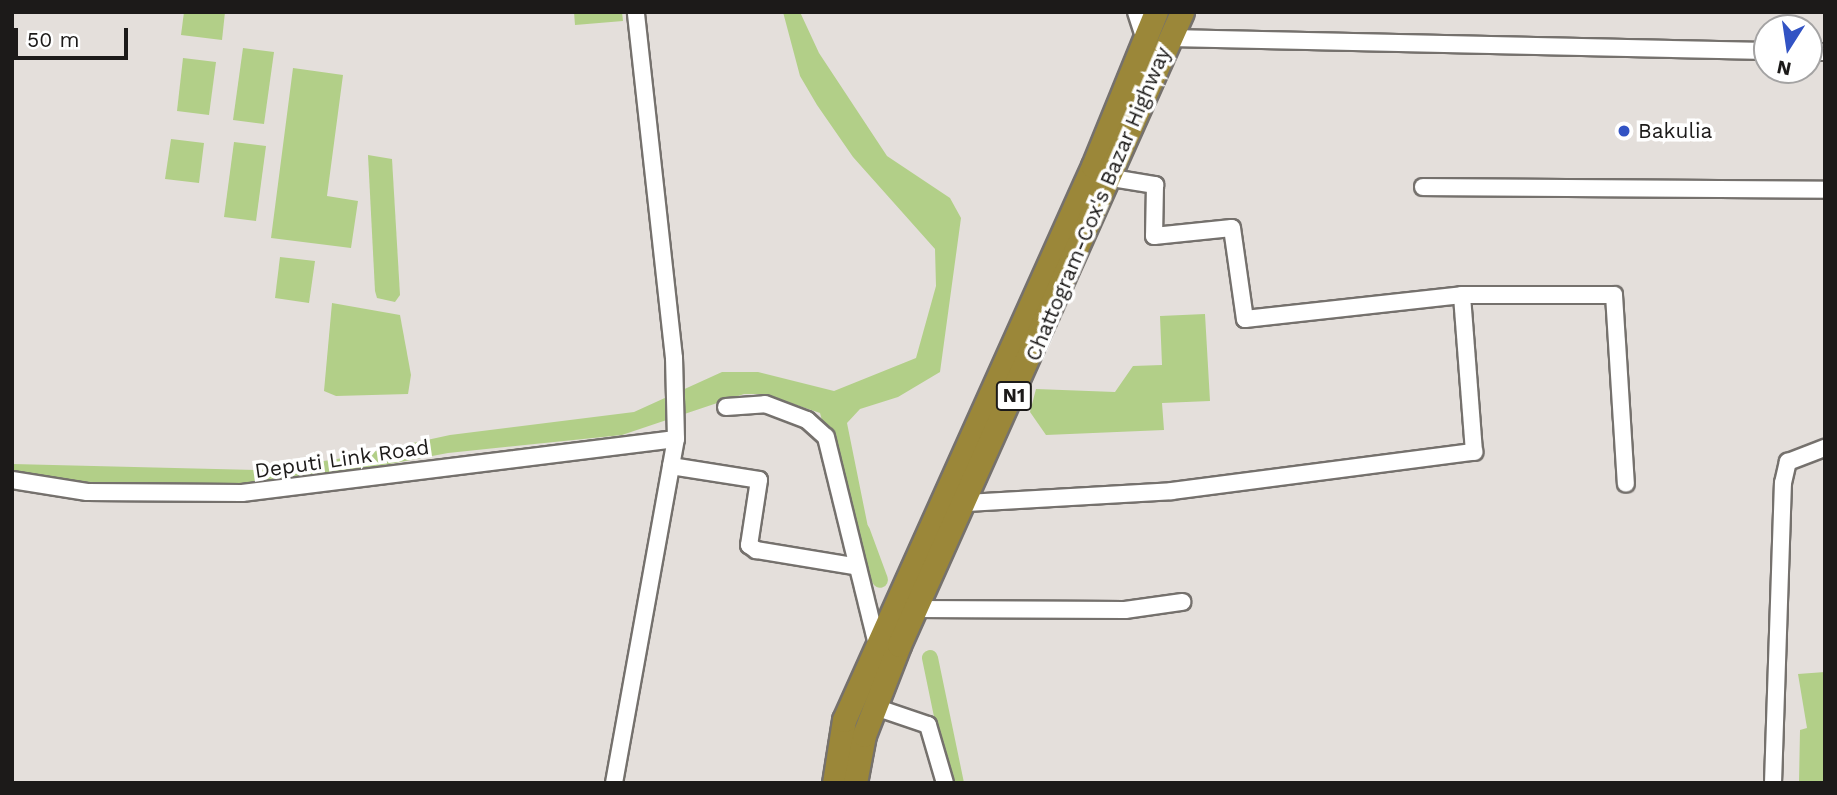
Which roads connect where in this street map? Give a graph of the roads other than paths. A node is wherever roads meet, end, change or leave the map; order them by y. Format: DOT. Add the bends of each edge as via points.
graph roads {
  1 [pos="636,12"];
  2 [pos="1136,12"];
  3 [pos="1156,12"];
  4 [pos="1182,12"];
  5 [pos="1170,38"];
  6 [pos="1144,39"];
  7 [pos="1753,51"];
  8 [pos="1154,71"];
  9 [pos="1112,178"];
  10 [pos="1423,187"];
  11 [pos="1825,190"];
  12 [pos="1462,295"];
  13 [pos="726,407"];
  14 [pos="675,431"];
  15 [pos="1825,448"];
  16 [pos="671,466"];
  17 [pos="12,480"];
  18 [pos="1626,484"];
  19 [pos="966,503"];
  20 [pos="854,566"];
  21 [pos="1182,602"];
  22 [pos="917,610"];
  23 [pos="877,644"];
  24 [pos="875,707"];
  25 [pos="614,783"];
  26 [pos="834,783"];
  27 [pos="855,783"];
  28 [pos="945,783"];
  29 [pos="1773,783"];
  1 -- 14 [label="street"];
  2 -- 6 [label="street"];
  3 -- 6 [label="highway, Chattogram-Cox's Bazar Highway / N1"];
  4 -- 5 [label="highway, Chattogram-Cox's Bazar Highway / N1"];
  5 -- 7 [label="street"];
  5 -- 8 [label="highway, Chattogram-Cox's Bazar Highway / N1"];
  6 -- 8 [label="street"];
  6 -- 23 [label="highway, Chattogram-Cox's Bazar Highway / N1"];
  8 -- 9 [label="highway, Chattogram-Cox's Bazar Highway / N1"];
  9 -- 12 [label="street" via="1155,185 1154,236 1232,228 1245,319"];
  9 -- 19 [label="highway, Chattogram-Cox's Bazar Highway / N1"];
  10 -- 11 [label="street"];
  12 -- 18 [label="street" via="1614,295"];
  12 -- 19 [label="street" via="1474,452 1172,491"];
  13 -- 20 [label="street" via="765,404 820,428"];
  14 -- 16 [label="street"];
  14 -- 17 [label="street, Deputi Link Road" via="242,493 87,492"];
  15 -- 29 [label="street" via="1788,462 1783,483"];
  16 -- 20 [label="street" via="759,480 749,545 756,550"];
  16 -- 25 [label="street"];
  19 -- 22 [label="highway, Chattogram-Cox's Bazar Highway / N1"];
  20 -- 23 [label="street"];
  21 -- 22 [label="street" via="1125,610"];
  22 -- 24 [label="highway, Chattogram-Cox's Bazar Highway / N1"];
  23 -- 26 [label="highway, Chattogram-Cox's Bazar Highway / N1" via="844,719"];
  24 -- 27 [label="highway, Chattogram-Cox's Bazar Highway / N1"];
  24 -- 28 [label="street" via="928,725"];
}
